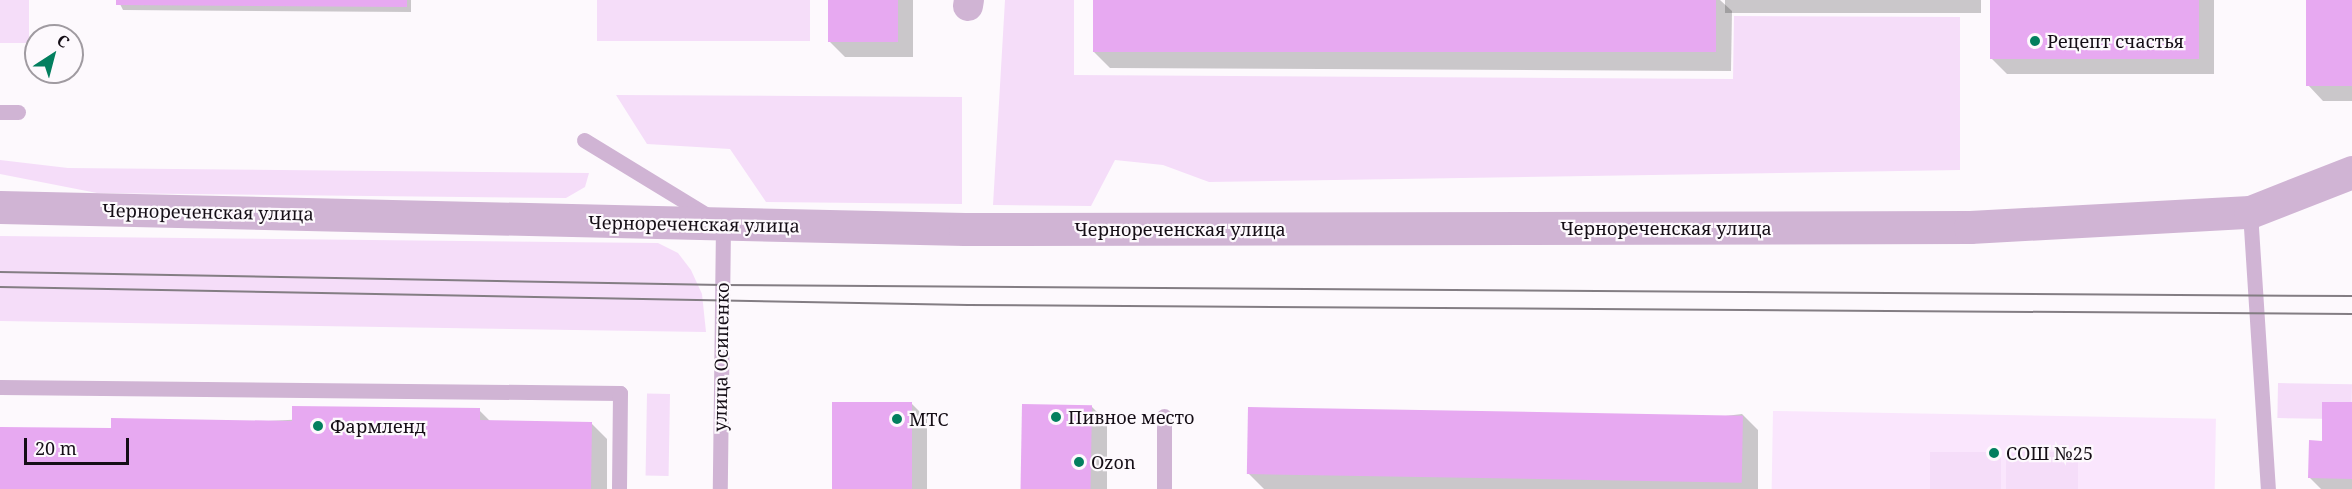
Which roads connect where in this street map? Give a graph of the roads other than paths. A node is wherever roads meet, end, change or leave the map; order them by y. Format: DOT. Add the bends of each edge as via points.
graph roads {
  1 [pos="0,112"];
  2 [pos="18,112"];
  3 [pos="584,140"];
  4 [pos="2352,172"];
  5 [pos="0,207"];
  6 [pos="2250,212"];
  7 [pos="723,225"];
  8 [pos="0,387"];
  9 [pos="1164,416"];
  10 [pos="620,489"];
  11 [pos="720,489"];
  12 [pos="1164,489"];
  13 [pos="2268,489"];
  1 -- 2 [label="lane"];
  3 -- 7 [label="lane"];
  4 -- 6 [label="street, Чернореченская улица"];
  5 -- 7 [label="street, Чернореченская улица"];
  6 -- 7 [label="street, Чернореченская улица" via="1958,227"];
  6 -- 13 [label="lane"];
  7 -- 11 [label="lane, улица Осипенко"];
  8 -- 10 [label="lane" via="620,393"];
  9 -- 12 [label="lane"];
}
